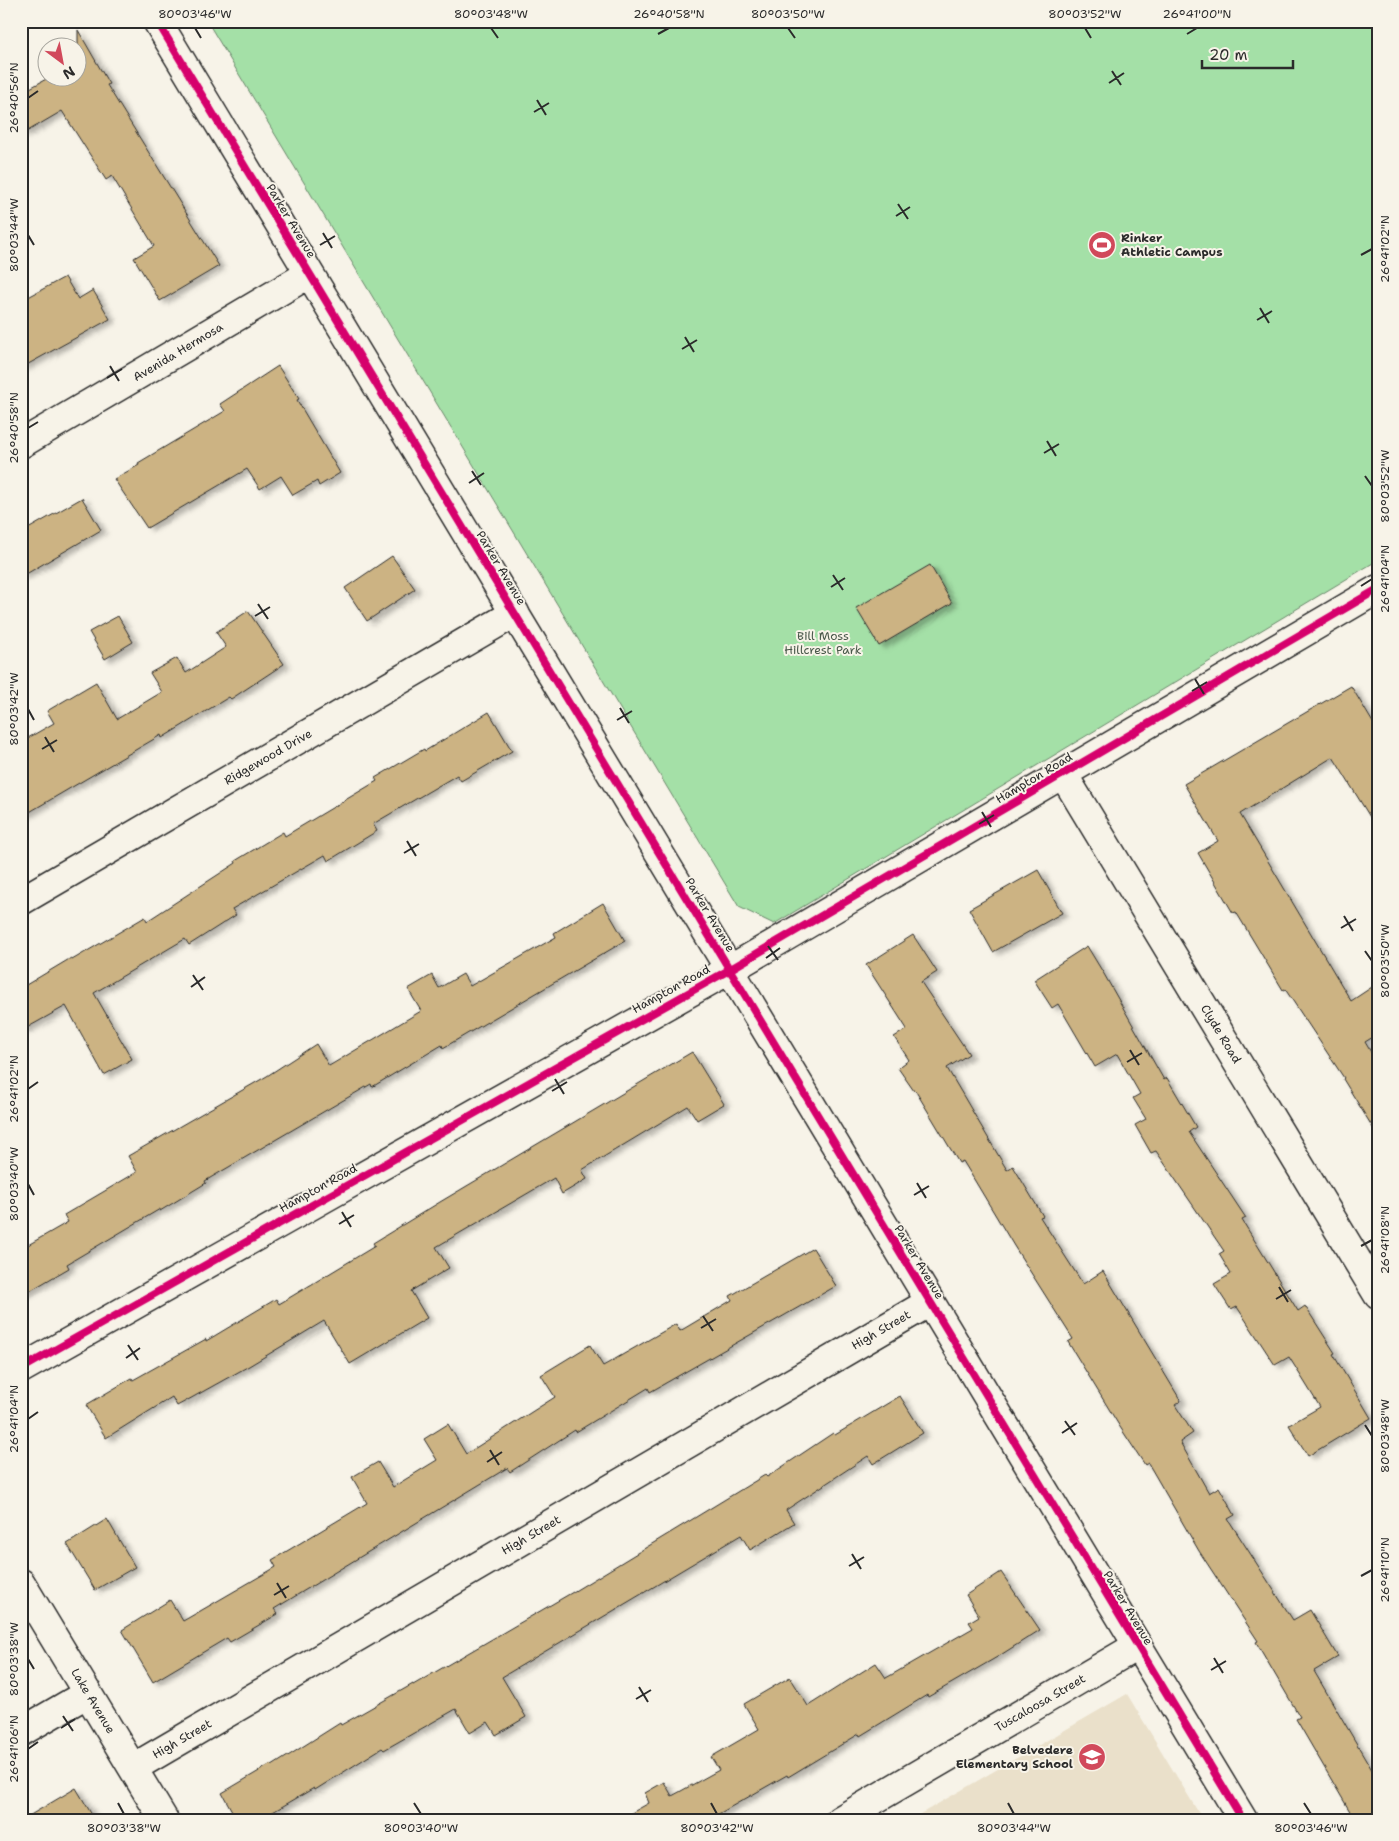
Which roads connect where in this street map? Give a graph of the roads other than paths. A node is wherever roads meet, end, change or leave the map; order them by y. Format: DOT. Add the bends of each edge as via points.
graph roads {
  1 [pos="157,21"];
  2 [pos="310,274"];
  3 [pos="21,444"];
  4 [pos="1378,589"];
  5 [pos="515,613"];
  6 [pos="1063,774"];
  7 [pos="21,901"];
  8 [pos="729,970"];
  9 [pos="1378,1295"];
  10 [pos="930,1302"];
  11 [pos="21,1369"];
  12 [pos="21,1583"];
  13 [pos="1137,1646"];
  14 [pos="88,1693"];
  15 [pos="21,1732"];
  16 [pos="133,1768"];
  17 [pos="164,1820"];
  18 [pos="840,1820"];
  19 [pos="1243,1820"];
  1 -- 2 [label="street, Parker Avenue"];
  2 -- 3 [label="street, Avenida Hermosa"];
  2 -- 5 [label="street, Parker Avenue"];
  4 -- 6 [label="street, Hampton Road"];
  5 -- 7 [label="street, Ridgewood Drive"];
  5 -- 8 [label="street, Parker Avenue"];
  6 -- 8 [label="street, Hampton Road"];
  6 -- 9 [label="street, Clyde Road"];
  8 -- 10 [label="street, Parker Avenue"];
  8 -- 11 [label="street, Hampton Road"];
  10 -- 13 [label="street, Parker Avenue"];
  10 -- 16 [label="street, High Street"];
  12 -- 14 [label="street, Lake Avenue"];
  13 -- 18 [label="street, Tuscaloosa Street"];
  13 -- 19 [label="street, Parker Avenue"];
  14 -- 15 [label="street"];
  14 -- 16 [label="street, Lake Avenue"];
  16 -- 17 [label="street, Lake Avenue"];
}
